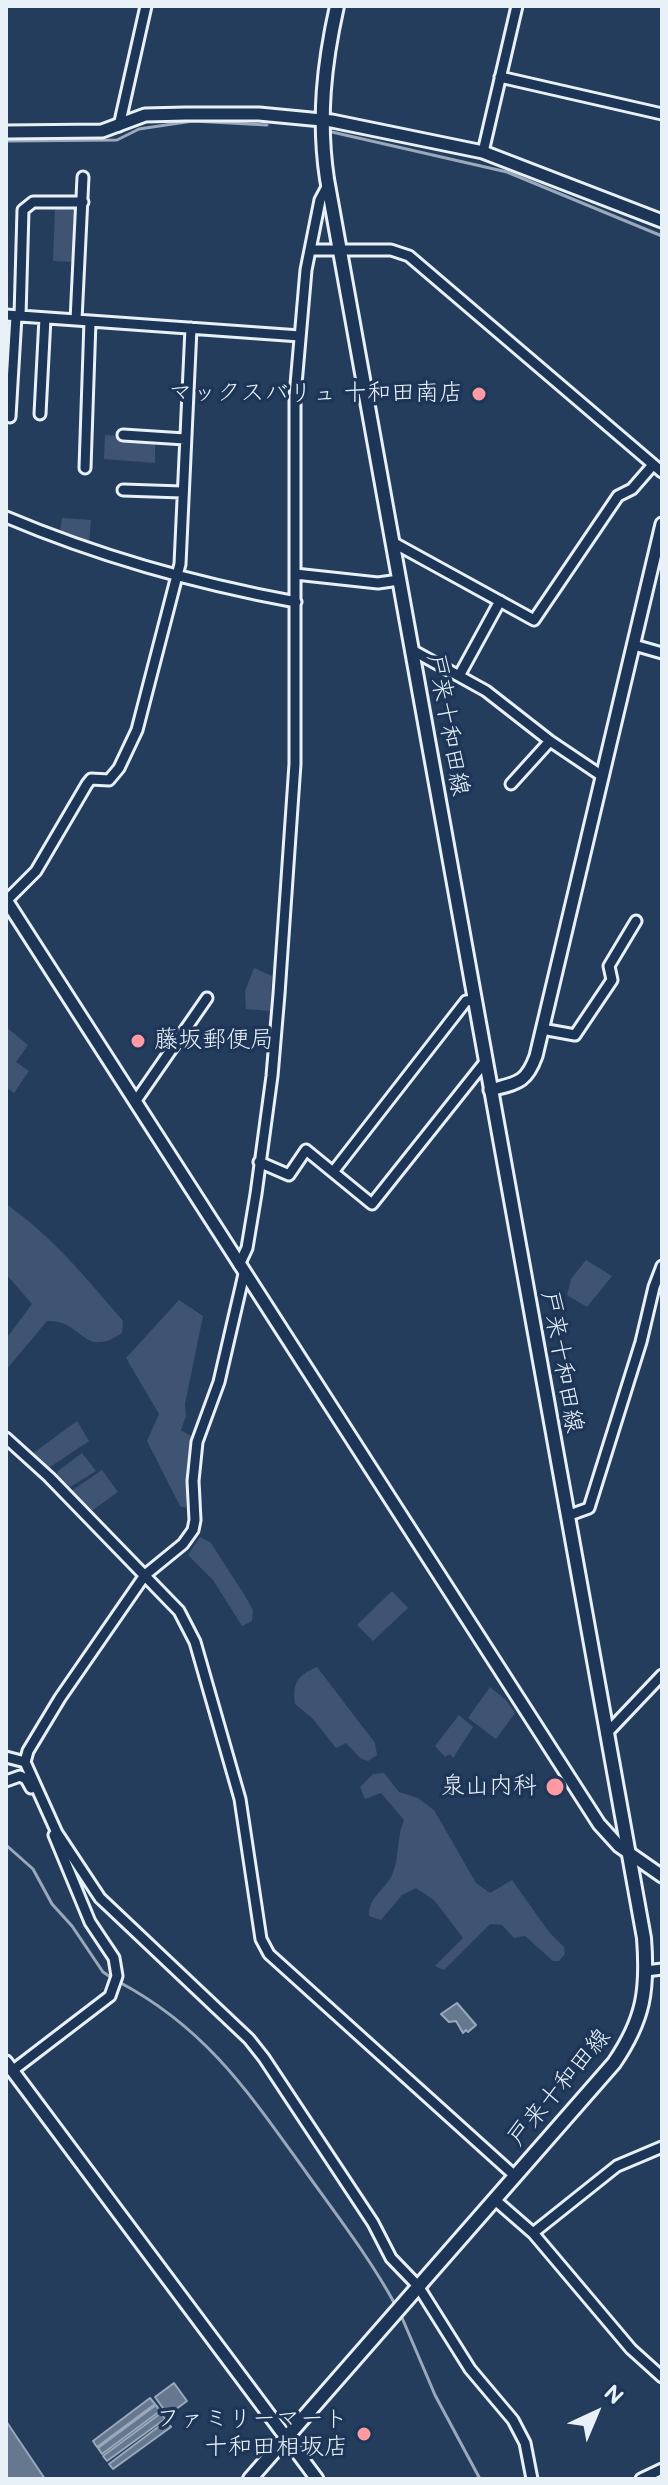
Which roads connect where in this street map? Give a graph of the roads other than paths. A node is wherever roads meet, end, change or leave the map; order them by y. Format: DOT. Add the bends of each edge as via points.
graph roads {
  1 [pos="146,6"];
  2 [pos="337,6"];
  3 [pos="517,6"];
  4 [pos="500,77"];
  5 [pos="662,114"];
  6 [pos="321,119"];
  7 [pos="119,126"];
  8 [pos="6,132"];
  9 [pos="483,152"];
  10 [pos="83,177"];
  11 [pos="328,185"];
  12 [pos="83,202"];
  13 [pos="662,221"];
  14 [pos="340,248"];
  15 [pos="310,250"];
  16 [pos="14,316"];
  17 [pos="45,318"];
  18 [pos="76,320"];
  19 [pos="90,321"];
  20 [pos="191,328"];
  21 [pos="300,336"];
  22 [pos="40,414"];
  23 [pos="10,417"];
  24 [pos="123,435"];
  25 [pos="185,439"];
  26 [pos="652,466"];
  27 [pos="85,468"];
  28 [pos="662,472"];
  29 [pos="123,490"];
  30 [pos="182,492"];
  31 [pos="6,517"];
  32 [pos="662,524"];
  33 [pos="394,543"];
  34 [pos="295,574"];
  35 [pos="177,575"];
  36 [pos="399,580"];
  37 [pos="500,601"];
  38 [pos="296,602"];
  39 [pos="634,645"];
  40 [pos="412,650"];
  41 [pos="662,653"];
  42 [pos="459,676"];
  43 [pos="550,741"];
  44 [pos="602,776"];
  45 [pos="511,784"];
  46 [pos="6,900"];
  47 [pos="636,921"];
  48 [pos="207,998"];
  49 [pos="474,1000"];
  50 [pos="542,1029"];
  51 [pos="485,1062"];
  52 [pos="490,1090"];
  53 [pos="135,1102"];
  54 [pos="259,1162"];
  55 [pos="333,1172"];
  56 [pos="662,1266"];
  57 [pos="241,1269"];
  58 [pos="6,1438"];
  59 [pos="567,1516"];
  60 [pos="145,1575"];
  61 [pos="662,1675"];
  62 [pos="606,1734"];
  63 [pos="6,1757"];
  64 [pos="25,1762"];
  65 [pos="6,1781"];
  66 [pos="41,1799"];
  67 [pos="55,1828"];
  68 [pos="628,1854"];
  69 [pos="662,1876"];
  70 [pos="662,1969"];
  71 [pos="646,1971"];
  72 [pos="9,2066"];
  73 [pos="662,2147"];
  74 [pos="515,2176"];
  75 [pos="494,2199"];
  76 [pos="533,2233"];
  77 [pos="418,2286"];
  78 [pos="662,2377"];
  79 [pos="288,2438"];
  80 [pos="662,2469"];
  81 [pos="250,2479"];
  82 [pos="317,2479"];
  83 [pos="532,2479"];
  84 [pos="641,2479"];
  1 -- 7 [label="street"];
  2 -- 6 [label="main road, 戸来十和田線"];
  3 -- 4 [label="street"];
  4 -- 5 [label="street"];
  4 -- 9 [label="street"];
  6 -- 7 [label="street" via="172,114 145,115"];
  6 -- 9 [label="street"];
  6 -- 11 [label="main road, 戸来十和田線"];
  7 -- 8 [label="street" via="102,131"];
  9 -- 13 [label="street"];
  10 -- 12 [label="street"];
  11 -- 14 [label="main road, 戸来十和田線"];
  11 -- 15 [label="street"];
  12 -- 16 [label="street" via="33,202 23,210"];
  12 -- 18 [label="street"];
  14 -- 15 [label="street"];
  14 -- 26 [label="street" via="409,256"];
  14 -- 33 [label="main road, 戸来十和田線"];
  15 -- 21 [label="street"];
  16 -- 17 [label="street"];
  16 -- 23 [label="street"];
  17 -- 18 [label="street"];
  17 -- 22 [label="street"];
  18 -- 19 [label="street"];
  19 -- 20 [label="street"];
  19 -- 27 [label="street"];
  20 -- 21 [label="street"];
  20 -- 25 [label="street"];
  21 -- 34 [label="street"];
  24 -- 25 [label="street"];
  25 -- 30 [label="street"];
  26 -- 28 [label="street"];
  26 -- 37 [label="street" via="632,489 618,496 534,620"];
  29 -- 30 [label="street"];
  30 -- 35 [label="street"];
  31 -- 35 [label="street"];
  32 -- 39 [label="street"];
  33 -- 36 [label="main road, 戸来十和田線"];
  33 -- 37 [label="street"];
  34 -- 36 [label="street" via="378,583"];
  34 -- 38 [label="street"];
  35 -- 38 [label="street"];
  35 -- 46 [label="street" via="137,730 119,768 109,780 91,779 36,871"];
  36 -- 40 [label="main road, 戸来十和田線"];
  37 -- 42 [label="street"];
  38 -- 54 [label="street" via="293,795 272,1076"];
  39 -- 41 [label="street"];
  39 -- 44 [label="street"];
  40 -- 42 [label="street"];
  40 -- 49 [label="main road, 戸来十和田線"];
  42 -- 43 [label="street"];
  43 -- 44 [label="street"];
  43 -- 45 [label="street"];
  44 -- 50 [label="street"];
  46 -- 53 [label="street"];
  47 -- 50 [label="street" via="609,966 612,980 575,1035"];
  48 -- 53 [label="street"];
  49 -- 51 [label="main road, 戸来十和田線"];
  49 -- 55 [label="street" via="466,1001"];
  50 -- 52 [label="street" via="527,1077"];
  51 -- 52 [label="main road, 戸来十和田線"];
  51 -- 55 [label="street" via="372,1204"];
  52 -- 59 [label="main road, 戸来十和田線"];
  53 -- 57 [label="street"];
  54 -- 55 [label="street" via="289,1175 306,1150"];
  54 -- 57 [label="street"];
  56 -- 59 [label="street" via="589,1508"];
  57 -- 60 [label="street" via="219,1382 197,1442 193,1530"];
  57 -- 68 [label="street" via="599,1824"];
  58 -- 60 [label="street"];
  59 -- 62 [label="main road, 戸来十和田線"];
  60 -- 64 [label="street" via="60,1698"];
  60 -- 74 [label="street" via="179,1611 195,1642 240,1799 261,1939 269,1954"];
  61 -- 62 [label="street"];
  62 -- 68 [label="main road, 戸来十和田線"];
  63 -- 64 [label="street"];
  64 -- 66 [label="street"];
  65 -- 66 [label="street" via="20,1776"];
  66 -- 67 [label="street"];
  67 -- 72 [label="street" via="90,1922 114,1958 116,1980 110,1996 99,2005"];
  67 -- 77 [label="street" via="100,1898 249,2039 391,2258"];
  68 -- 69 [label="street"];
  68 -- 71 [label="main road, 戸来十和田線"];
  70 -- 71 [label="street"];
  71 -- 74 [label="main road, 戸来十和田線" via="641,2012 626,2045"];
  72 -- 79 [label="street"];
  73 -- 76 [label="street" via="617,2166"];
  74 -- 75 [label="main road, 戸来十和田線"];
  75 -- 76 [label="street"];
  75 -- 77 [label="main road, 戸来十和田線"];
  76 -- 78 [label="street" via="631,2349"];
  77 -- 79 [label="main road, 戸来十和田線"];
  77 -- 83 [label="street" via="470,2369 521,2433"];
  79 -- 81 [label="main road, 戸来十和田線"];
  79 -- 82 [label="street"];
  80 -- 84 [label="street"];
}
